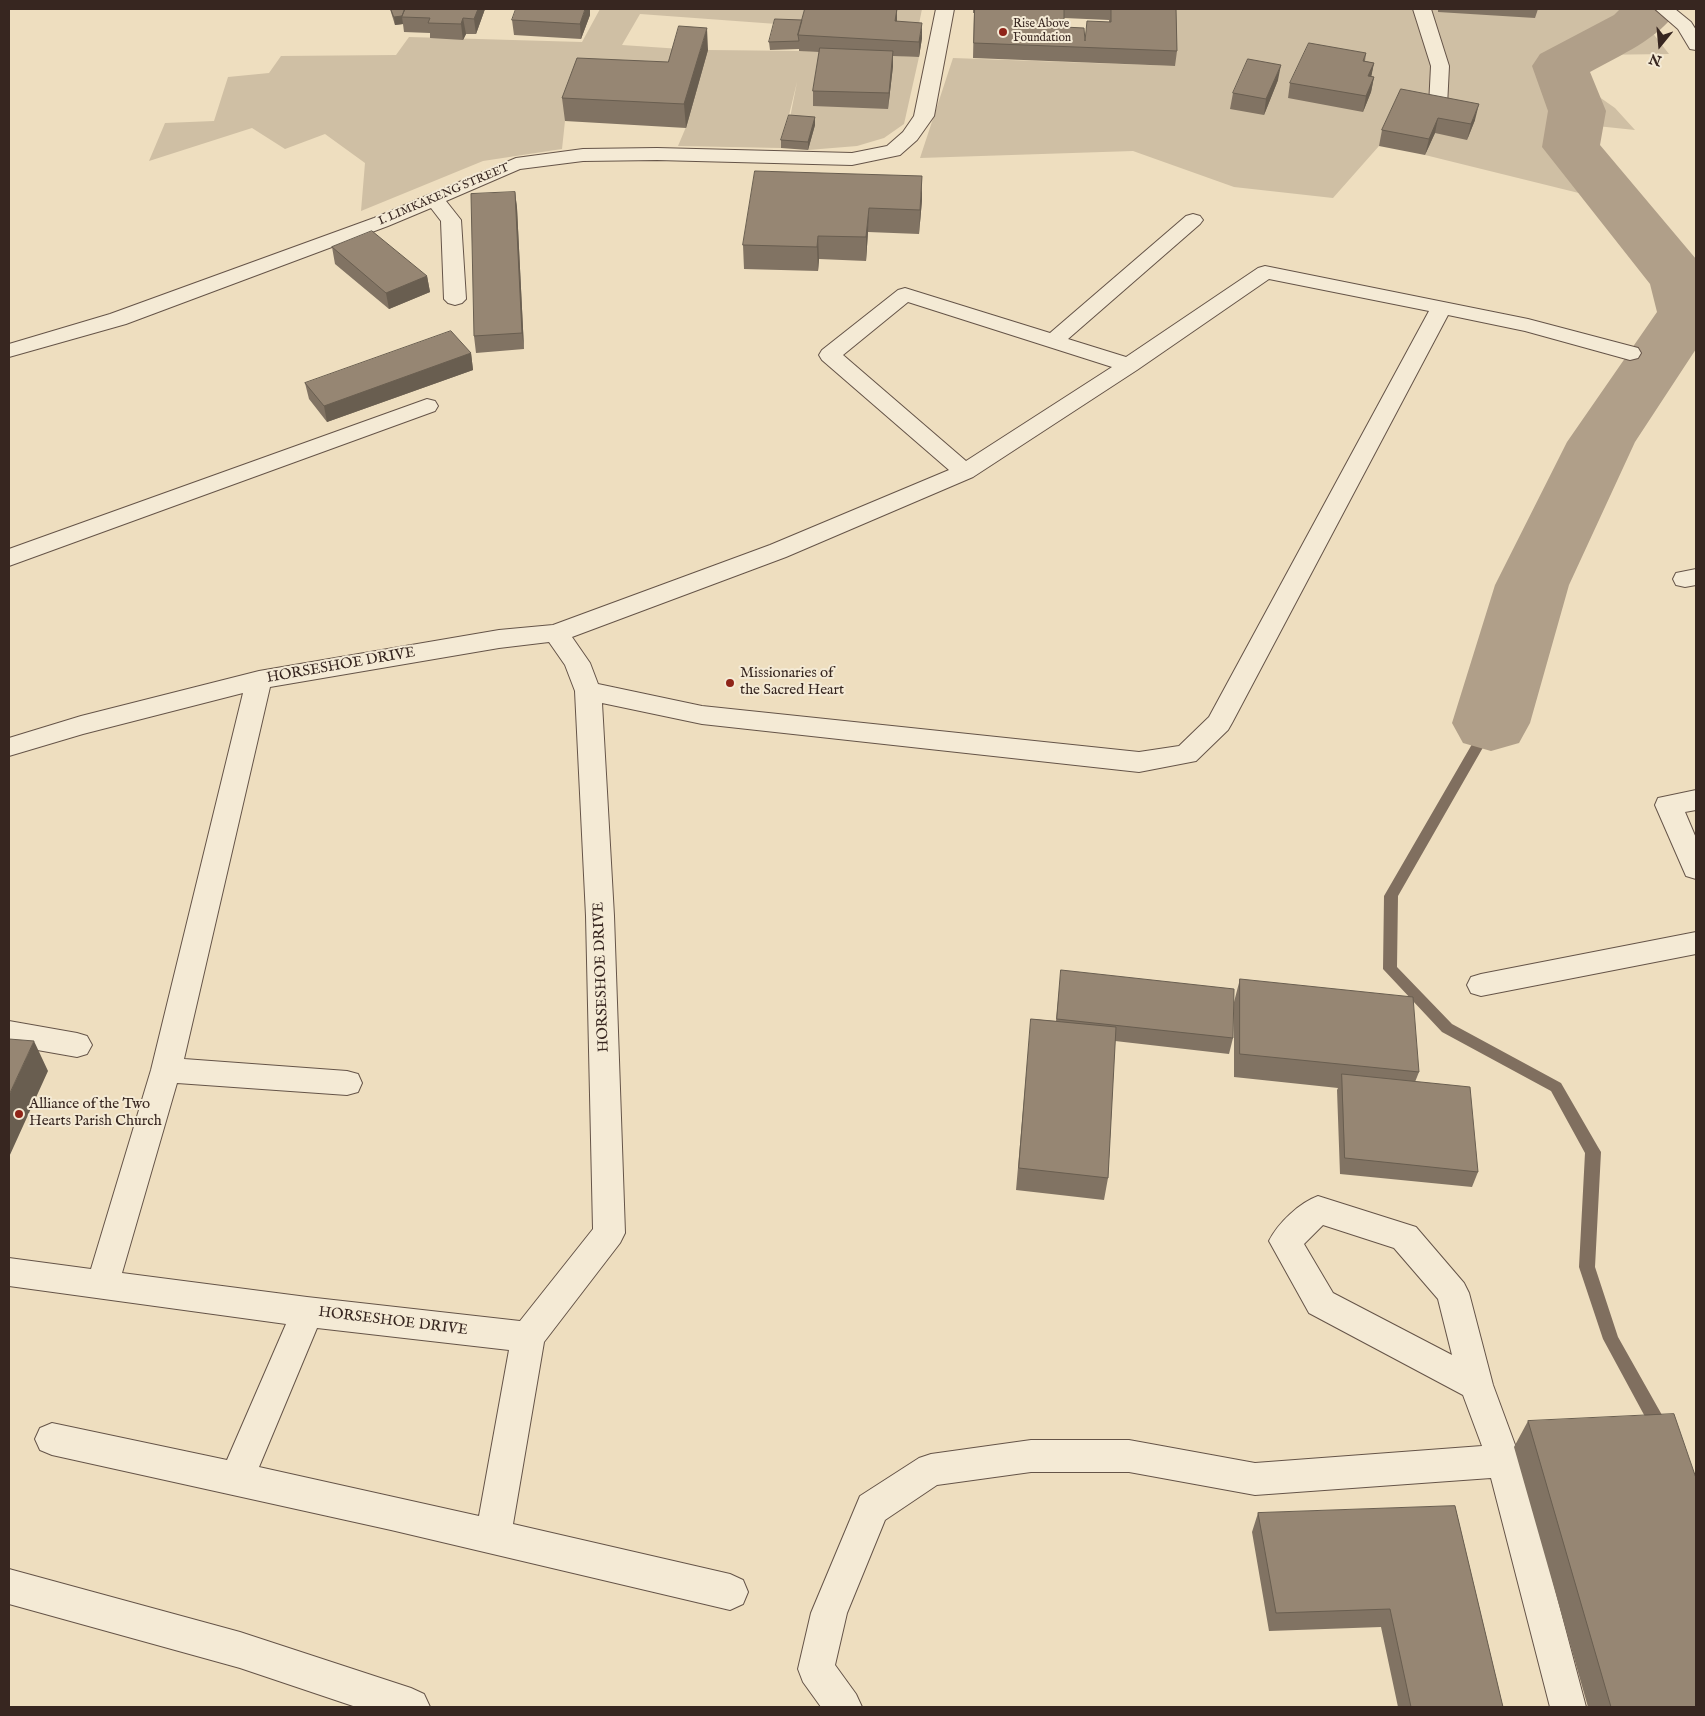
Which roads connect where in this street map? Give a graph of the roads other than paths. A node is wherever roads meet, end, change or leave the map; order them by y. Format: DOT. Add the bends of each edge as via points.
graph roads {
  1 [pos="945,9"];
  2 [pos="1422,9"];
  3 [pos="1667,11"];
  4 [pos="1696,14"];
  5 [pos="1696,45"];
  6 [pos="1438,106"];
  7 [pos="434,200"];
  8 [pos="1194,220"];
  9 [pos="455,298"];
  10 [pos="1441,309"];
  11 [pos="1053,341"];
  12 [pos="9,351"];
  13 [pos="1630,353"];
  14 [pos="1129,365"];
  15 [pos="427,406"];
  16 [pos="965,472"];
  17 [pos="9,558"];
  18 [pos="556,633"];
  19 [pos="258,680"];
  20 [pos="588,691"];
  21 [pos="9,747"];
  22 [pos="1696,800"];
  23 [pos="1696,869"];
  24 [pos="1696,943"];
  25 [pos="1481,985"];
  26 [pos="9,1033"];
  27 [pos="77,1045"];
  28 [pos="166,1070"];
  29 [pos="347,1083"];
  30 [pos="9,1272"];
  31 [pos="103,1284"];
  32 [pos="307,1312"];
  33 [pos="528,1338"];
  34 [pos="1476,1385"];
  35 [pos="52,1439"];
  36 [pos="1504,1461"];
  37 [pos="237,1477"];
  38 [pos="493,1535"];
  39 [pos="9,1586"];
  40 [pos="730,1592"];
  41 [pos="411,1707"];
  42 [pos="843,1707"];
  43 [pos="1568,1707"];
  1 -- 7 [label="street, I. LIMKAKENG STREET" via="924,116 893,152 852,159 583,155 516,164"];
  2 -- 6 [label="street" via="1440,66"];
  3 -- 4 [label="street"];
  3 -- 5 [label="street" via="1684,26"];
  7 -- 9 [label="street" via="451,220"];
  7 -- 12 [label="street, I. LIMKAKENG STREET" via="118,319"];
  8 -- 11 [label="street"];
  10 -- 13 [label="street" via="1528,325"];
  10 -- 14 [label="street" via="1265,272"];
  10 -- 20 [label="street" via="1219,722 1187,754 1139,762 702,715"];
  11 -- 14 [label="street"];
  11 -- 16 [label="street" via="905,294 830,355"];
  14 -- 16 [label="street"];
  15 -- 17 [label="street"];
  16 -- 18 [label="street" via="778,551"];
  18 -- 19 [label="street, HORSESHOE DRIVE" via="499,639"];
  18 -- 20 [label="street, HORSESHOE DRIVE" via="577,663"];
  19 -- 21 [label="street, HORSESHOE DRIVE" via="81,725"];
  19 -- 28 [label="street"];
  20 -- 33 [label="street, HORSESHOE DRIVE" via="600,916 609,1233"];
  22 -- 23 [label="street" via="1668,805"];
  24 -- 25 [label="street"];
  26 -- 27 [label="street"];
  28 -- 29 [label="street"];
  28 -- 31 [label="street"];
  30 -- 31 [label="street, HORSESHOE DRIVE"];
  31 -- 32 [label="street, HORSESHOE DRIVE"];
  32 -- 33 [label="street, HORSESHOE DRIVE"];
  32 -- 37 [label="street"];
  33 -- 38 [label="street"];
  34 -- 34 [label="street" via="1454,1293 1406,1237 1318,1210 1285,1241 1321,1303"];
  34 -- 36 [label="street"];
  35 -- 37 [label="street"];
  36 -- 42 [label="street" via="1255,1480 1129,1456 1031,1456 931,1470 872,1508 829,1613 816,1669"];
  36 -- 43 [label="street"];
  37 -- 38 [label="street"];
  38 -- 40 [label="street"];
  39 -- 41 [label="street" via="240,1650"];
}
